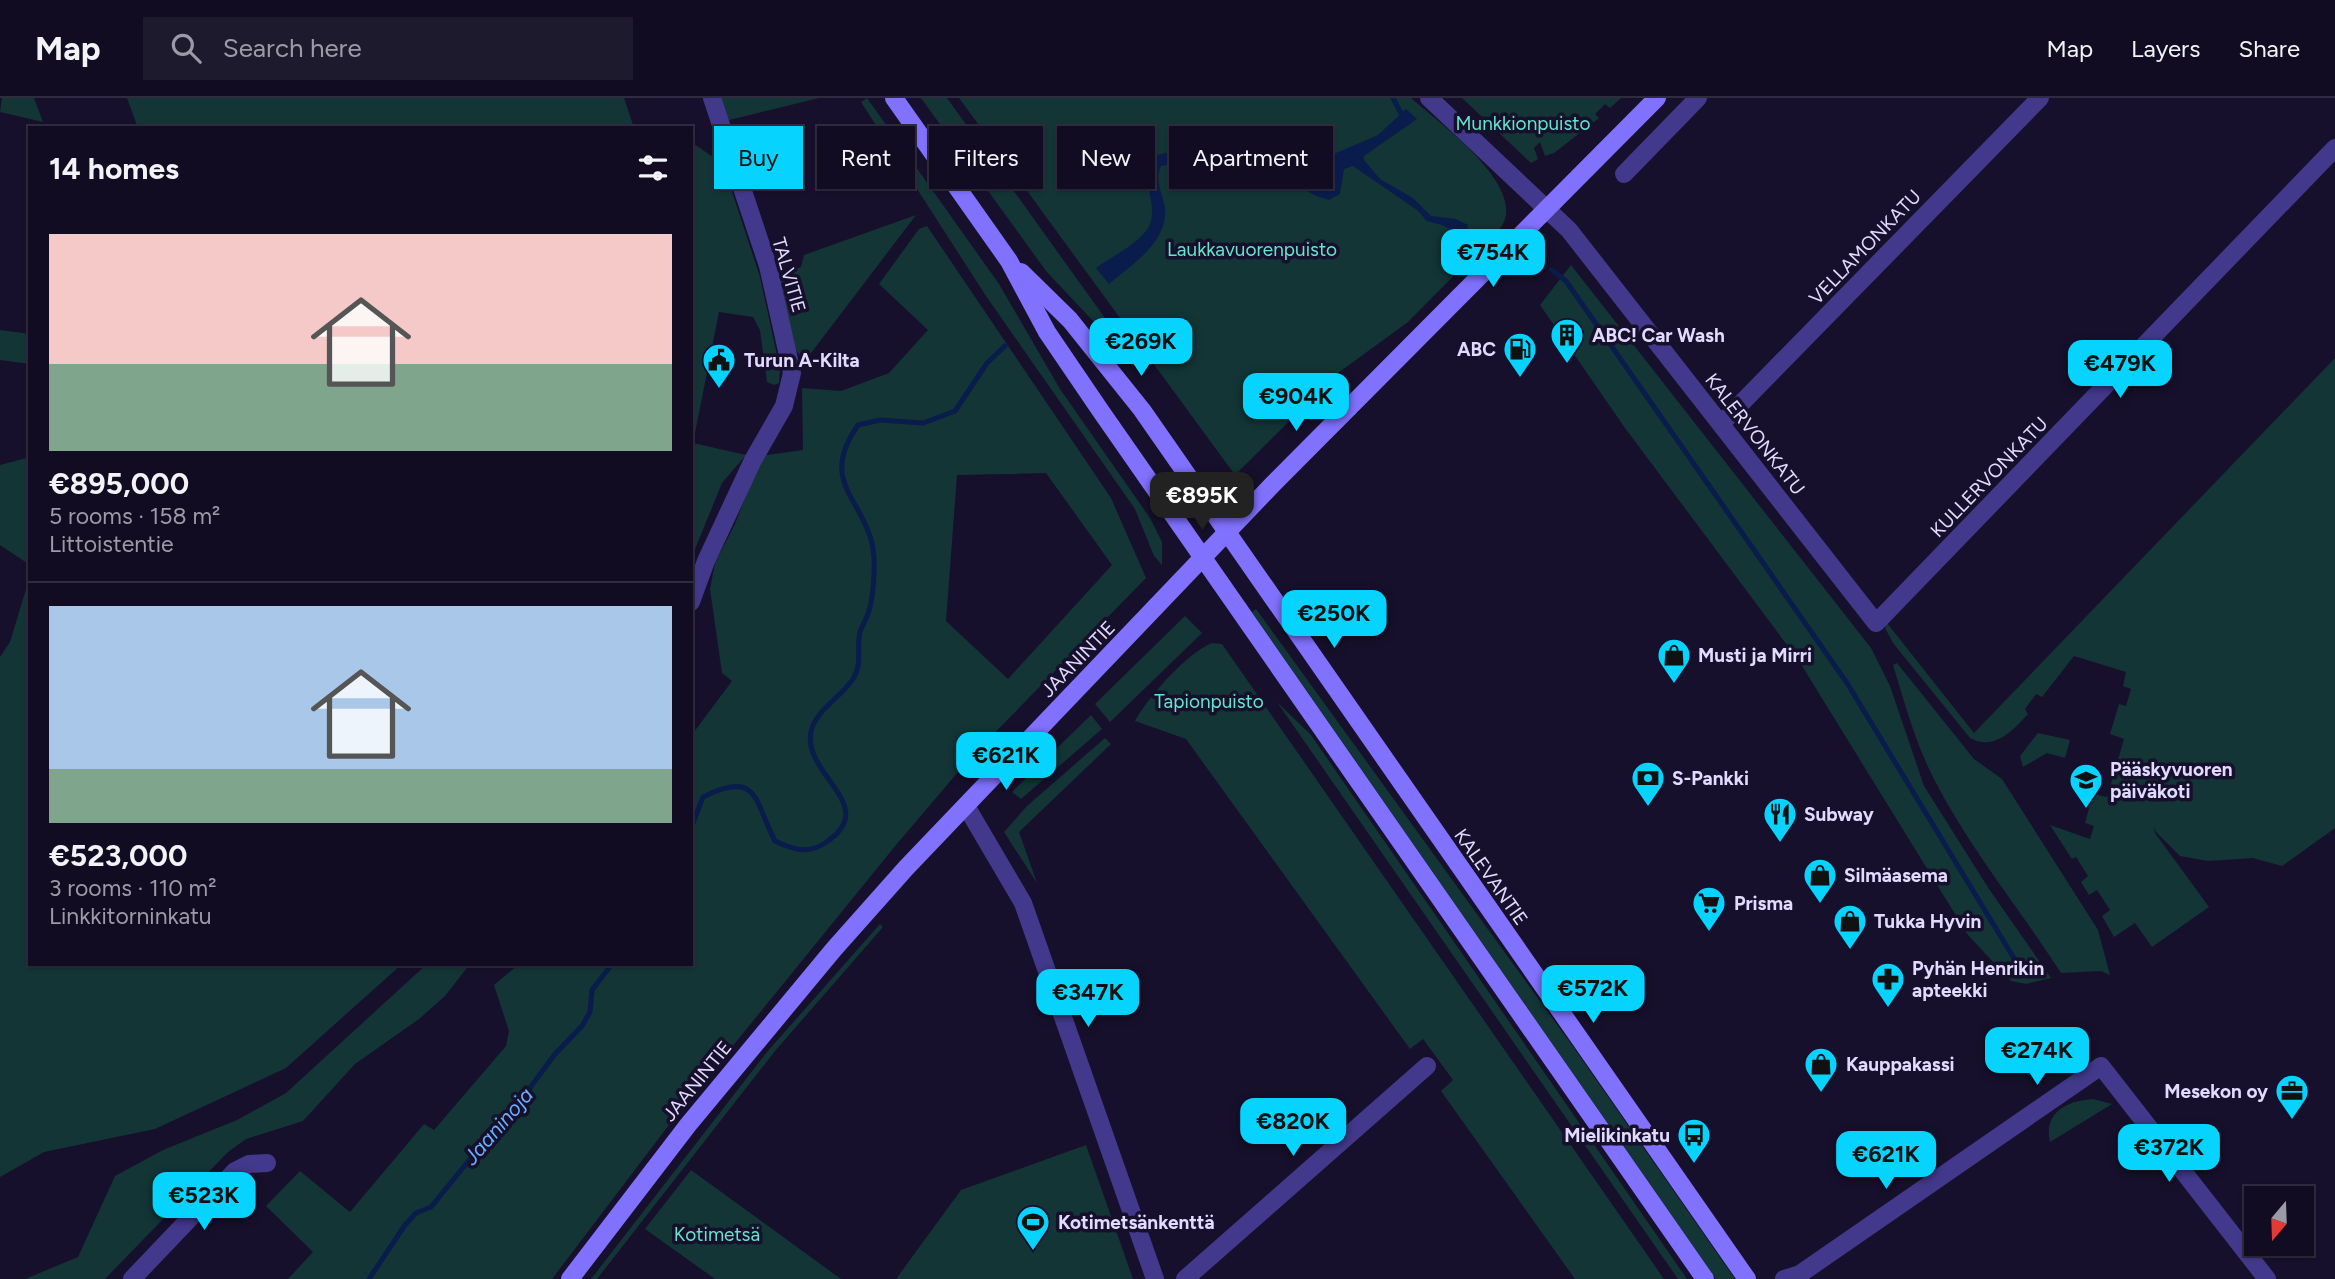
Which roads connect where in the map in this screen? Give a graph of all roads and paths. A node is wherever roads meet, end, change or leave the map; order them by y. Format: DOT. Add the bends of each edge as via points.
graph roads {
  1 [pos="712,98"];
  2 [pos="894,98"];
  3 [pos="1429,98"];
  4 [pos="1699,98"];
  5 [pos="2040,98"];
  6 [pos="1655,99"];
  7 [pos="1674,123"];
  8 [pos="2335,148"];
  9 [pos="1623,174"];
  10 [pos="1545,209"];
  11 [pos="1009,261"];
  12 [pos="1721,425"];
  13 [pos="1229,531"];
  14 [pos="1203,559"];
  15 [pos="693,597"];
  16 [pos="1876,623"];
  17 [pos="966,806"];
  18 [pos="1427,1066"];
  19 [pos="267,1163"];
  20 [pos="1794,1278"];
  21 [pos="132,1279"];
  22 [pos="570,1279"];
  23 [pos="1155,1279"];
  24 [pos="1185,1279"];
  25 [pos="1705,1279"];
  26 [pos="1747,1279"];
  27 [pos="2267,1279"];
  1 -- 15 [label="street, TALVITIE" via="768,266 792,373 784,406 753,460"];
  2 -- 11 [label="main road"];
  3 -- 10 [label="street, KALERVONKATU"];
  4 -- 7 [label="street"];
  5 -- 12 [label="street, VELLAMONKATU"];
  6 -- 7 [label="street, JAANINTIE"];
  6 -- 10 [label="main road, JAANINTIE"];
  7 -- 9 [label="street"];
  8 -- 16 [label="street, KULLERVONKATU"];
  10 -- 12 [label="street, KALERVONKATU" via="1569,230"];
  10 -- 13 [label="main road, JAANINTIE"];
  11 -- 13 [label="main road, KALEVANTIE" via="1070,320"];
  11 -- 14 [label="main road" via="1047,332"];
  12 -- 16 [label="street, KALERVONKATU"];
  13 -- 14 [label="main road, JAANINTIE"];
  13 -- 26 [label="main road, KALEVANTIE"];
  14 -- 17 [label="main road, JAANINTIE"];
  14 -- 25 [label="main road"];
  17 -- 22 [label="main road, JAANINTIE" via="834,949"];
  17 -- 23 [label="street" via="1023,903"];
  18 -- 24 [label="street"];
  19 -- 21 [label="street" via="235,1171"];
  20 -- 27 [label="street" via="2101,1066"];
}
